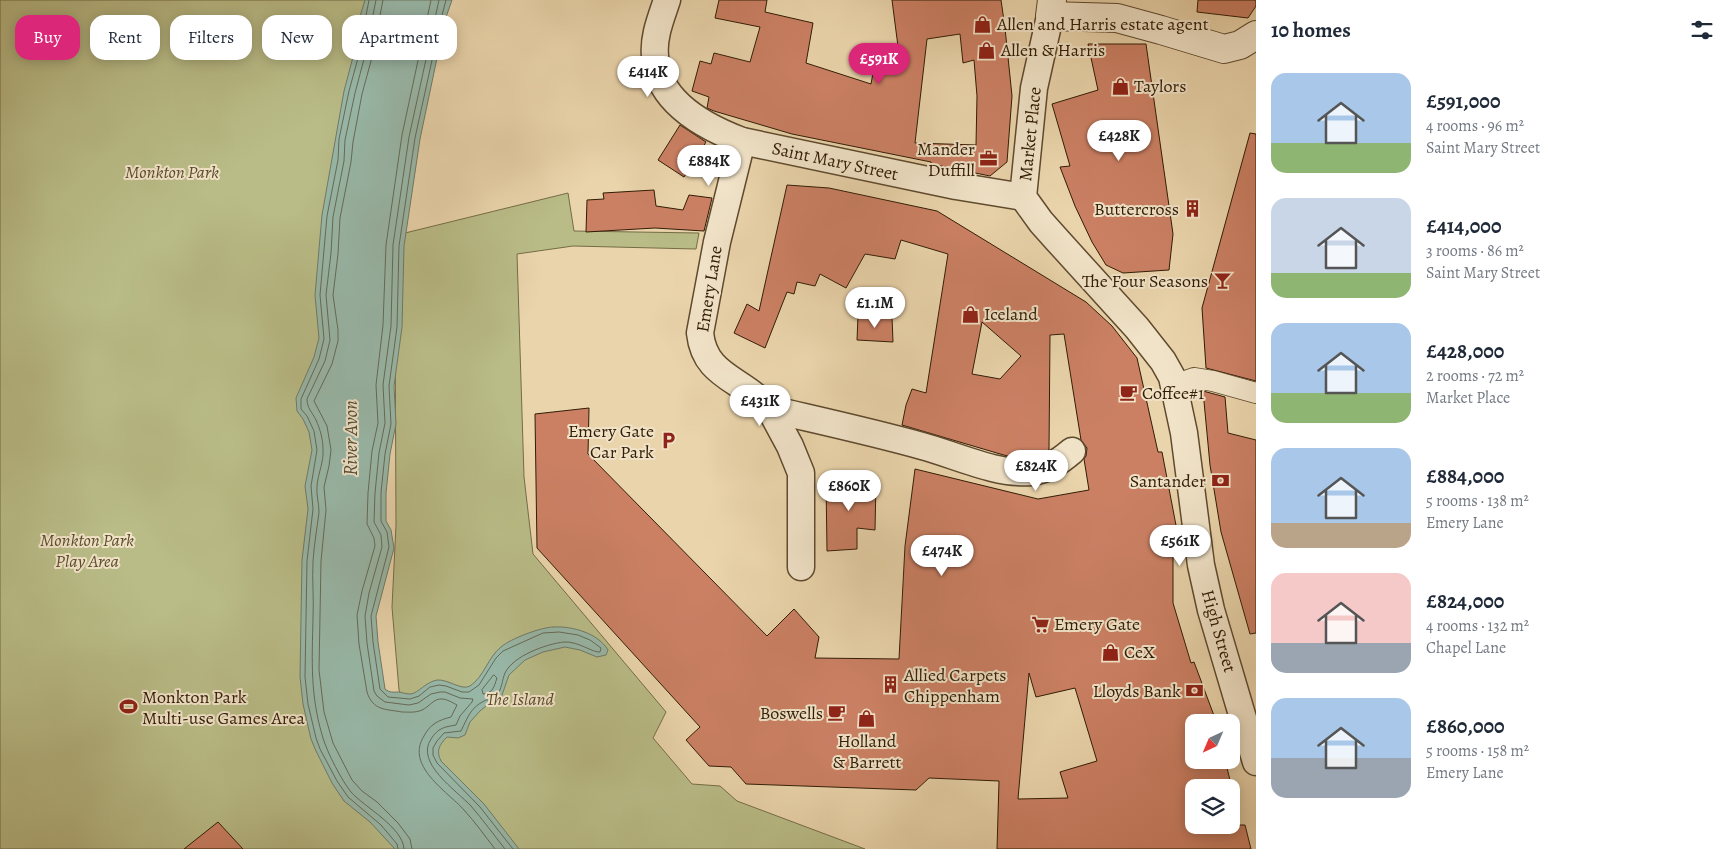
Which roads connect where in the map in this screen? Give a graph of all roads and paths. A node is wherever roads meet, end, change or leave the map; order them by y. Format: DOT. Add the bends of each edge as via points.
graph roads {
  1 [pos="668,0"];
  2 [pos="1051,8"];
  3 [pos="1256,35"];
  4 [pos="742,141"];
  5 [pos="1023,197"];
  6 [pos="1158,354"];
  7 [pos="1174,385"];
  8 [pos="1256,393"];
  9 [pos="770,409"];
  10 [pos="1072,451"];
  11 [pos="801,567"];
  12 [pos="1256,758"];
  1 -- 4 [label="street, Saint Mary Street" via="657,29 655,57 659,75 679,105 718,132"];
  2 -- 3 [label="street, Market Place" via="1117,18 1224,49 1240,45"];
  2 -- 5 [label="street, Market Place" via="1034,88"];
  4 -- 5 [label="street, Saint Mary Street"];
  4 -- 9 [label="street, Emery Lane" via="702,313 701,343 718,370"];
  5 -- 6 [label="street, Market Place" via="1041,222"];
  6 -- 7 [label="street, High Street"];
  7 -- 8 [label="street" via="1194,378"];
  7 -- 12 [label="street, High Street" via="1184,433 1201,565 1211,610"];
  9 -- 10 [label="street, Emery Lane" via="1011,471 1032,472 1047,468"];
  9 -- 11 [label="street, Emery Lane" via="801,473"];
}
